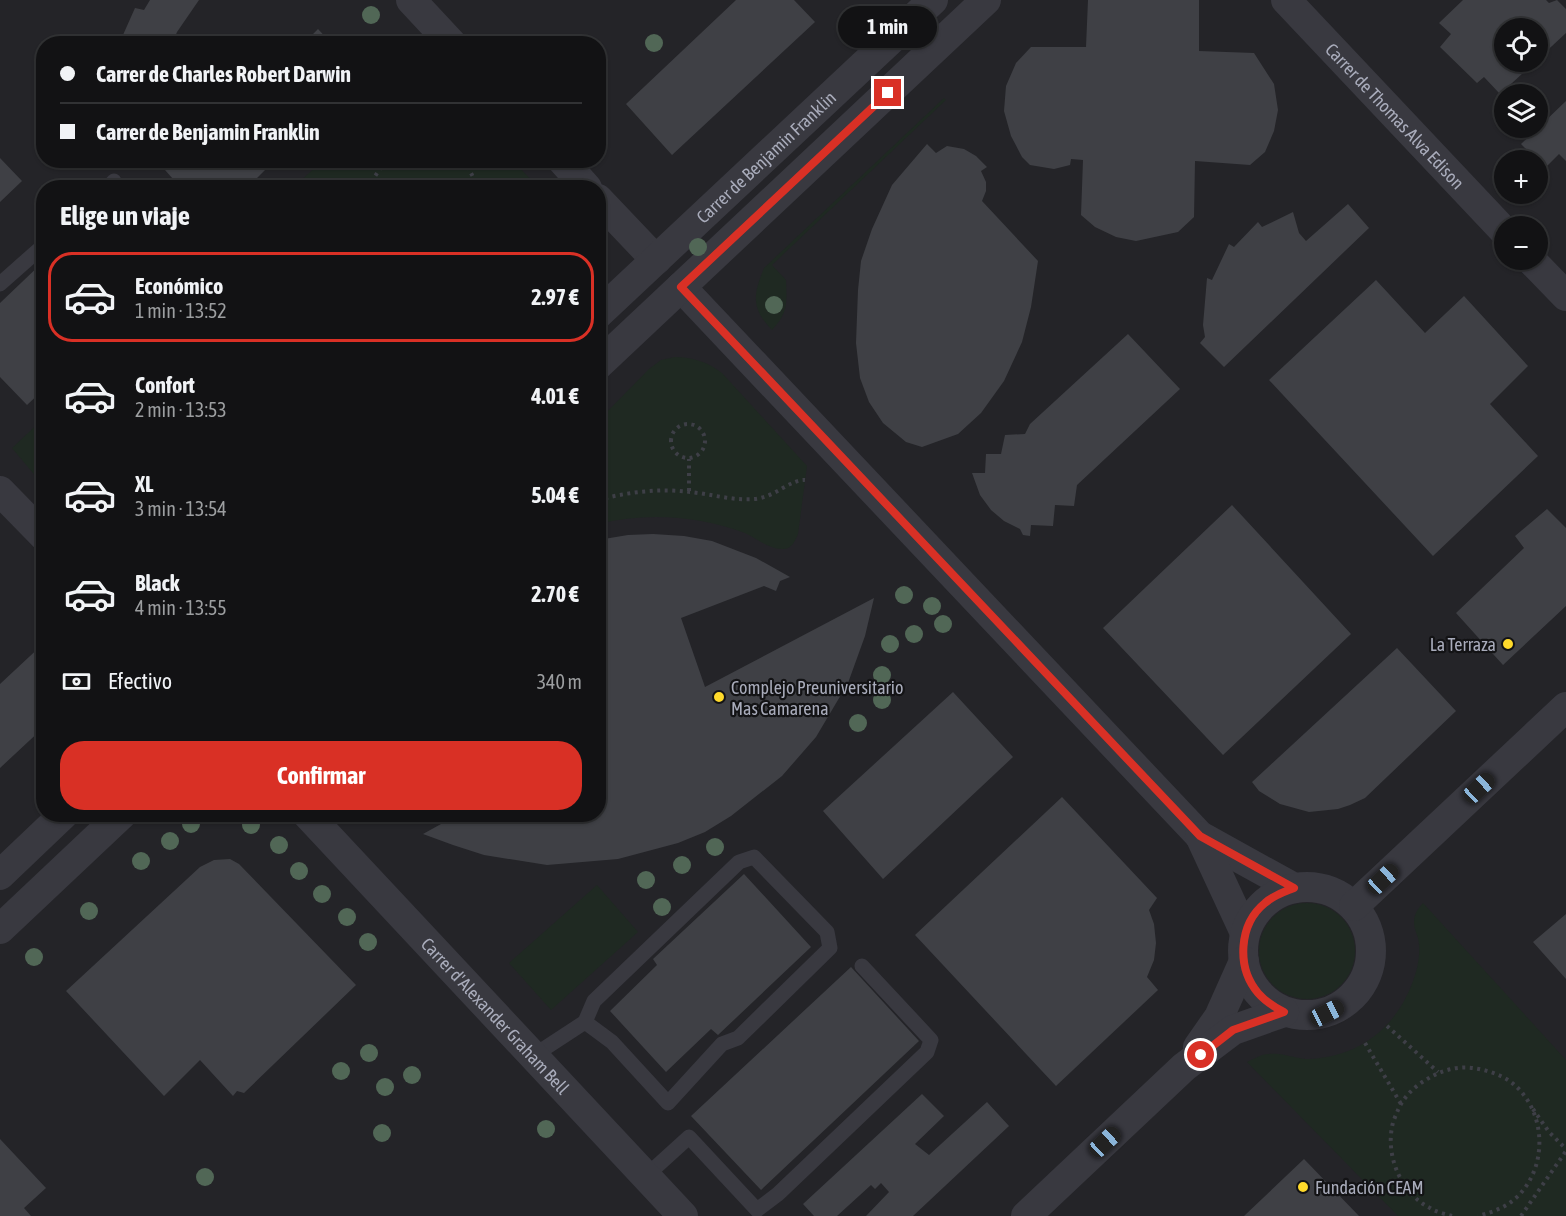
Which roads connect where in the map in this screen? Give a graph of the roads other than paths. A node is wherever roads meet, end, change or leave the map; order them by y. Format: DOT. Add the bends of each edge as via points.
graph roads {
  1 [pos="411,0"];
  2 [pos="933,0"];
  3 [pos="986,0"];
  4 [pos="1286,0"];
  5 [pos="445,36"];
  6 [pos="569,168"];
  7 [pos="581,180"];
  8 [pos="606,207"];
  9 [pos="1494,220"];
  10 [pos="36,252"];
  11 [pos="656,260"];
  12 [pos="1541,270"];
  13 [pos="0,284"];
  14 [pos="681,287"];
  15 [pos="1566,296"];
  16 [pos="606,307"];
  17 [pos="606,357"];
  18 [pos="0,491"];
  19 [pos="36,528"];
  20 [pos="1566,707"];
  21 [pos="56,822"];
  22 [pos="114,822"];
  23 [pos="314,822"];
  24 [pos="1200,836"];
  25 [pos="0,875"];
  26 [pos="1294,888"];
  27 [pos="1354,906"];
  28 [pos="0,929"];
  29 [pos="1244,947"];
  30 [pos="862,966"];
  31 [pos="1284,1012"];
  32 [pos="585,1022"];
  33 [pos="533,1056"];
  34 [pos="1184,1067"];
  35 [pos="646,1176"];
  36 [pos="683,1216"];
  37 [pos="1026,1216"];
  1 -- 5 [label="street"];
  2 -- 11 [label="street, Carrer de Benjamin Franklin"];
  3 -- 14 [label="street, Carrer de Benjamin Franklin"];
  4 -- 9 [label="street, Carrer de Thomas Alva Edison"];
  6 -- 7 [label="street"];
  8 -- 11 [label="street"];
  10 -- 13 [label="lane"];
  11 -- 16 [label="street, Carrer de Benjamin Franklin"];
  12 -- 15 [label="street"];
  14 -- 17 [label="street, Carrer de Benjamin Franklin"];
  14 -- 24 [label="street"];
  18 -- 19 [label="street"];
  20 -- 27 [label="street"];
  21 -- 25 [label="street"];
  22 -- 28 [label="street"];
  23 -- 33 [label="street, Carrer d'Alexander Graham Bell"];
  24 -- 26 [label="street"];
  24 -- 29 [label="street"];
  26 -- 27 [label="street" via="1316,887 1337,894"];
  26 -- 29 [label="street" via="1263,903 1253,917"];
  27 -- 31 [label="street" via="1366,925 1372,946 1370,967 1361,987 1347,1003 1327,1013 1306,1016"];
  29 -- 31 [label="street" via="1248,978 1269,1004"];
  29 -- 34 [label="street" via="1219,1017"];
  30 -- 35 [label="lane" via="932,1040 927,1052 778,1194 756,1210 689,1137"];
  31 -- 34 [label="street" via="1233,1030"];
  32 -- 32 [label="lane" via="612,1042 668,1103 722,1044 738,1038 830,948 827,932 754,857 740,862 594,1001"];
  32 -- 33 [label="lane"];
  33 -- 35 [label="street, Carrer d'Alexander Graham Bell"];
  34 -- 37 [label="street"];
  35 -- 36 [label="street, Carrer d'Alexander Graham Bell"];
}
